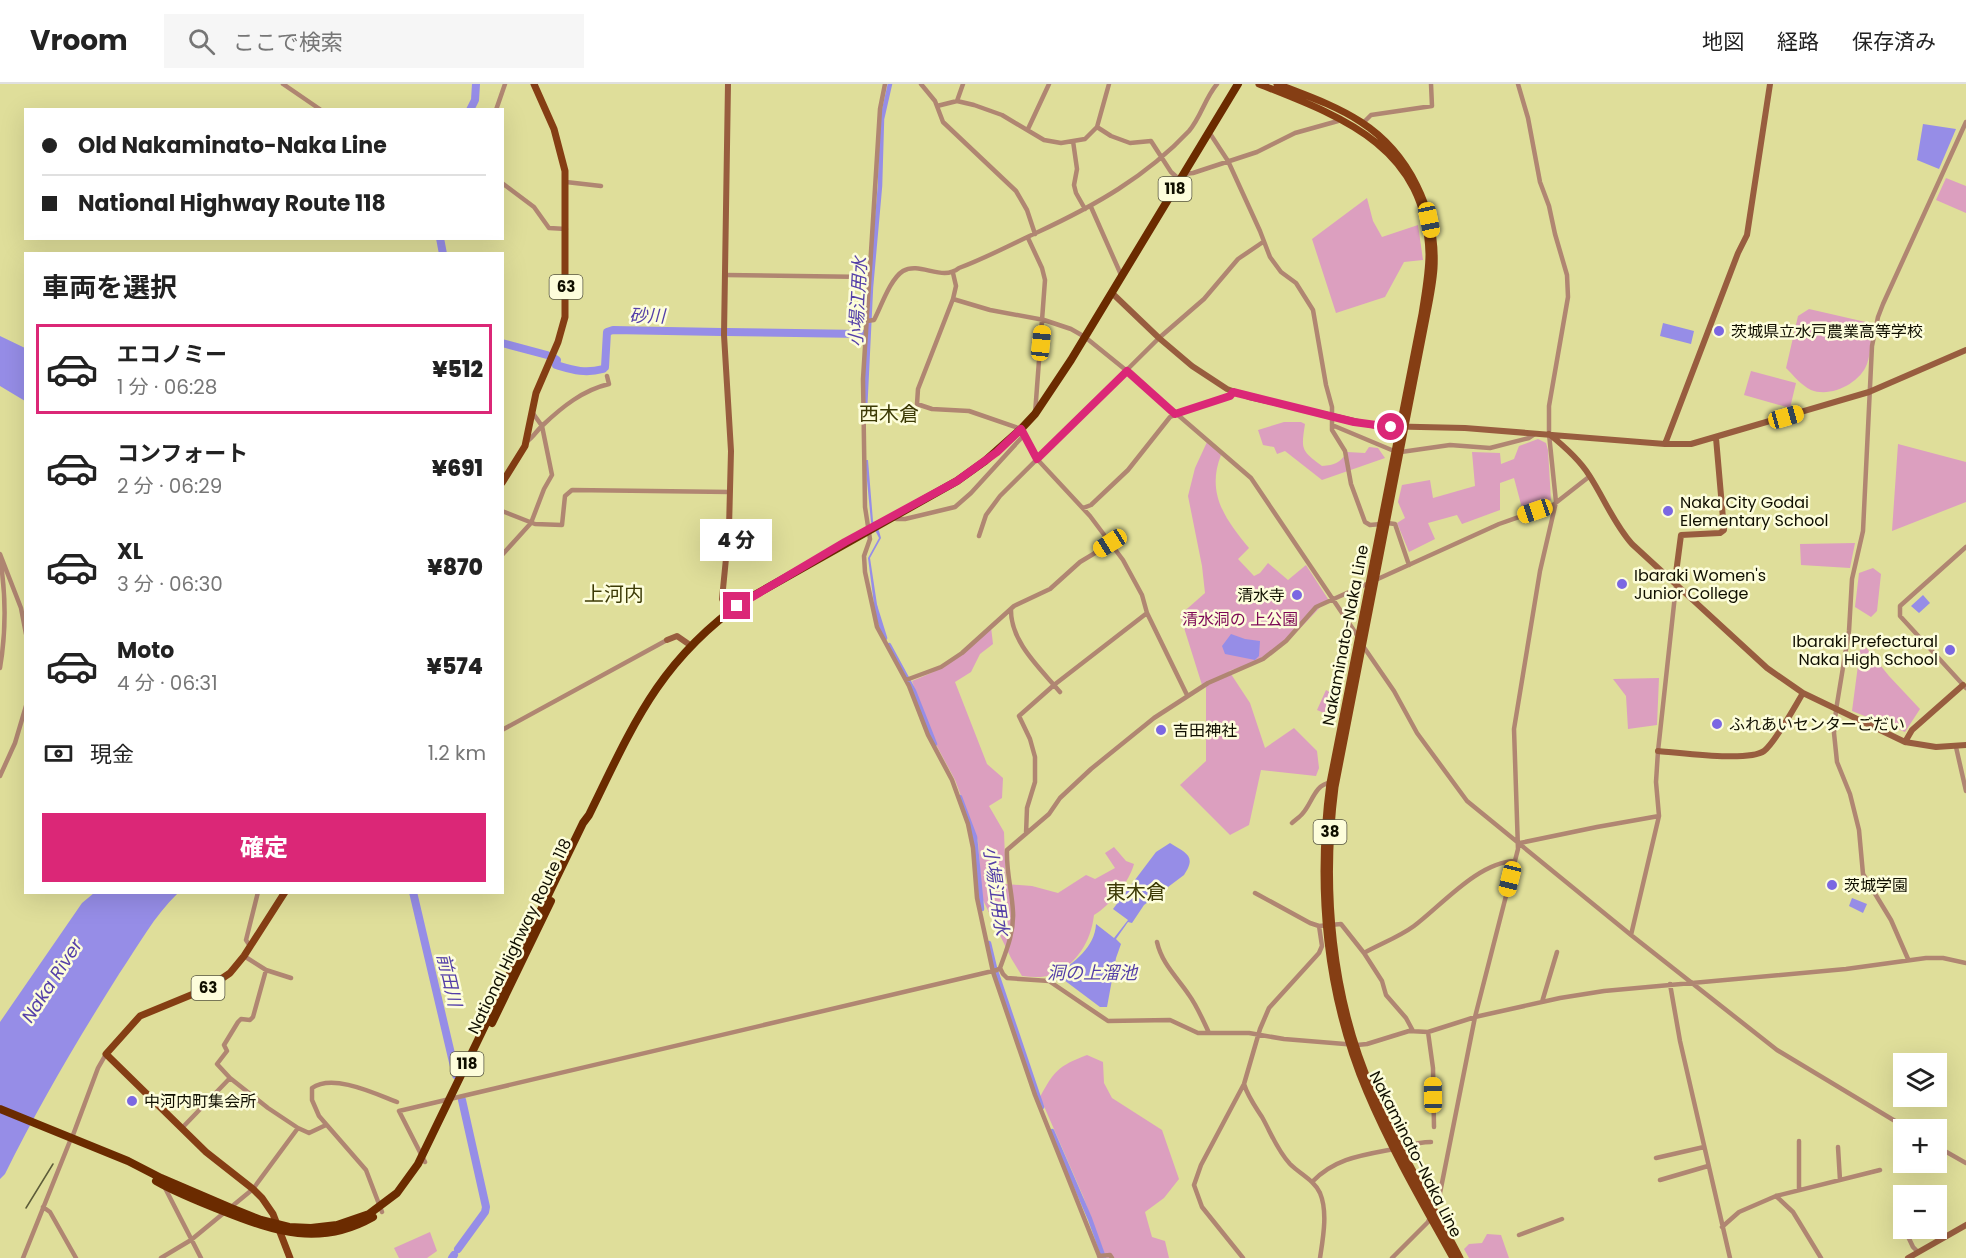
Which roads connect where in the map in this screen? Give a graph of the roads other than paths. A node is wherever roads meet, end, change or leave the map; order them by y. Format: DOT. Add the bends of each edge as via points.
graph roads {
  1 [pos="283,84"];
  2 [pos="505,84"];
  3 [pos="534,84"];
  4 [pos="728,84"];
  5 [pos="885,84"];
  6 [pos="921,84"];
  7 [pos="963,84"];
  8 [pos="1049,84"];
  9 [pos="1109,84"];
  10 [pos="1217,84"];
  11 [pos="1238,84"];
  12 [pos="1259,84"];
  13 [pos="1277,84"];
  14 [pos="1431,84"];
  15 [pos="1518,84"];
  16 [pos="1770,84"];
  17 [pos="957,101"];
  18 [pos="937,106"];
  19 [pos="318,108"];
  20 [pos="497,108"];
  21 [pos="1341,118"];
  22 [pos="1966,122"];
  23 [pos="1363,123"];
  24 [pos="1096,127"];
  25 [pos="1028,129"];
  26 [pos="1209,132"];
  27 [pos="1073,141"];
  28 [pos="1162,156"];
  29 [pos="1228,161"];
  30 [pos="1182,177"];
  31 [pos="566,182"];
  32 [pos="504,184"];
  33 [pos="601,186"];
  34 [pos="1088,208"];
  35 [pos="566,229"];
  36 [pos="1035,234"];
  37 [pos="1028,238"];
  38 [pos="1263,242"];
  39 [pos="953,273"];
  40 [pos="725,275"];
  41 [pos="868,277"];
  42 [pos="1122,277"];
  43 [pos="1112,293"];
  44 [pos="953,299"];
  45 [pos="1044,320"];
  46 [pos="870,321"];
  47 [pos="1085,337"];
  48 [pos="1159,338"];
  49 [pos="1966,350"];
  50 [pos="1127,371"];
  51 [pos="607,376"];
  52 [pos="1233,392"];
  53 [pos="1869,392"];
  54 [pos="532,412"];
  55 [pos="1035,414"];
  56 [pos="1175,414"];
  57 [pos="1331,417"];
  58 [pos="1332,425"];
  59 [pos="542,426"];
  60 [pos="1402,428"];
  61 [pos="1022,432"];
  62 [pos="1536,433"];
  63 [pos="1549,434"];
  64 [pos="1716,438"];
  65 [pos="526,442"];
  66 [pos="1665,444"];
  67 [pos="1398,451"];
  68 [pos="1037,459"];
  69 [pos="1590,476"];
  70 [pos="504,480"];
  71 [pos="730,492"];
  72 [pos="1556,502"];
  73 [pos="1083,508"];
  74 [pos="504,512"];
  75 [pos="891,517"];
  76 [pos="531,523"];
  77 [pos="1384,524"];
  78 [pos="868,530"];
  79 [pos="979,536"];
  80 [pos="1110,543"];
  81 [pos="1966,547"];
  82 [pos="504,553"];
  83 [pos="0,556"];
  84 [pos="1409,565"];
  85 [pos="1372,582"];
  86 [pos="1674,584"];
  87 [pos="2,599"];
  88 [pos="1332,600"];
  89 [pos="1011,609"];
  90 [pos="729,612"];
  91 [pos="1147,613"];
  92 [pos="24,624"];
  93 [pos="1358,637"];
  94 [pos="667,639"];
  95 [pos="690,645"];
  96 [pos="1363,645"];
  97 [pos="0,668"];
  98 [pos="908,679"];
  99 [pos="1054,685"];
  100 [pos="1965,686"];
  101 [pos="1060,692"];
  102 [pos="1803,693"];
  103 [pos="1187,695"];
  104 [pos="1836,710"];
  105 [pos="24,713"];
  106 [pos="504,729"];
  107 [pos="1905,742"];
  108 [pos="1966,745"];
  109 [pos="1956,747"];
  110 [pos="1658,751"];
  111 [pos="0,776"];
  112 [pos="1330,783"];
  113 [pos="1966,791"];
  114 [pos="1659,816"];
  115 [pos="1292,824"];
  116 [pos="1026,834"];
  117 [pos="1518,842"];
  118 [pos="1515,861"];
  119 [pos="1255,893"];
  120 [pos="258,894"];
  121 [pos="284,894"];
  122 [pos="1325,925"];
  123 [pos="1631,935"];
  124 [pos="1157,942"];
  125 [pos="250,946"];
  126 [pos="1557,952"];
  127 [pos="1364,953"];
  128 [pos="244,956"];
  129 [pos="1908,960"];
  130 [pos="1966,963"];
  131 [pos="266,970"];
  132 [pos="996,970"];
  133 [pos="291,978"];
  134 [pos="1690,981"];
  135 [pos="1670,984"];
  136 [pos="1542,1002"];
  137 [pos="1474,1017"];
  138 [pos="1413,1031"];
  139 [pos="1428,1032"];
  140 [pos="1209,1033"];
  141 [pos="1258,1034"];
  142 [pos="1353,1045"];
  143 [pos="106,1054"];
  144 [pos="230,1078"];
  145 [pos="1244,1084"];
  146 [pos="454,1097"];
  147 [pos="397,1102"];
  148 [pos="0,1109"];
  149 [pos="1893,1120"];
  150 [pos="326,1125"];
  151 [pos="1434,1127"];
  152 [pos="182,1128"];
  153 [pos="298,1128"];
  154 [pos="72,1139"];
  155 [pos="1799,1141"];
  156 [pos="1431,1142"];
  157 [pos="1704,1147"];
  158 [pos="1838,1147"];
  159 [pos="1397,1148"];
  160 [pos="1947,1153"];
  161 [pos="1656,1158"];
  162 [pos="423,1159"];
  163 [pos="1966,1164"];
  164 [pos="1708,1167"];
  165 [pos="1880,1170"];
  166 [pos="1660,1180"];
  167 [pos="1840,1180"];
  168 [pos="162,1182"];
  169 [pos="1312,1182"];
  170 [pos="253,1188"];
  171 [pos="1799,1190"];
  172 [pos="1776,1196"];
  173 [pos="43,1207"];
  174 [pos="228,1210"];
  175 [pos="381,1210"];
  176 [pos="1433,1214"];
  177 [pos="1562,1219"];
  178 [pos="1966,1224"];
  179 [pos="1722,1227"];
  180 [pos="278,1228"];
  181 [pos="1519,1234"];
  182 [pos="1909,1239"];
  183 [pos="191,1240"];
  184 [pos="1918,1252"];
  185 [pos="1101,1256"];
  186 [pos="23,1258"];
  187 [pos="76,1258"];
  188 [pos="161,1258"];
  189 [pos="201,1258"];
  190 [pos="290,1258"];
  191 [pos="1112,1258"];
  192 [pos="1243,1258"];
  193 [pos="1320,1258"];
  194 [pos="1392,1258"];
  195 [pos="1453,1258"];
  196 [pos="1460,1258"];
  197 [pos="1730,1258"];
  198 [pos="1821,1258"];
  199 [pos="1908,1258"];
  1 -- 19 [label="street"];
  2 -- 20 [label="street"];
  3 -- 31 [label="main road, 63" via="558,142"];
  4 -- 40 [label="street"];
  5 -- 41 [label="street"];
  6 -- 18 [label="street"];
  7 -- 17 [label="street"];
  8 -- 25 [label="street"];
  9 -- 24 [label="street"];
  10 -- 28 [label="street" via="1191,129"];
  11 -- 26 [label="highway, National Highway Route 118 / 118"];
  12 -- 21 [label="main road, Nakaminato-Naka Line / 38"];
  13 -- 23 [label="main road, Nakaminato-Naka Line / 38"];
  14 -- 23 [label="street" via="1432,106 1371,115"];
  15 -- 63 [label="street" via="1540,182 1567,275 1568,297 1550,398"];
  16 -- 66 [label="street" via="1747,235"];
  17 -- 18 [label="street"];
  17 -- 25 [label="street" via="1002,115"];
  18 -- 36 [label="street" via="943,122 1016,191"];
  21 -- 29 [label="street"];
  21 -- 60 [label="main road, Nakaminato-Naka Line / 38" via="1369,135 1395,160 1416,196 1427,234 1428,276"];
  22 -- 53 [label="street" via="1878,317"];
  23 -- 60 [label="main road, Nakaminato-Naka Line / 38" via="1390,147 1410,174 1426,208 1433,237 1433,278"];
  24 -- 27 [label="street" via="1085,139"];
  24 -- 28 [label="street" via="1130,143 1151,141"];
  25 -- 27 [label="street" via="1044,140"];
  26 -- 29 [label="street"];
  26 -- 30 [label="highway, National Highway Route 118 / 118"];
  27 -- 34 [label="street" via="1077,169 1074,185"];
  28 -- 30 [label="street" via="1171,172"];
  28 -- 34 [label="street" via="1135,180"];
  29 -- 30 [label="street"];
  29 -- 38 [label="street"];
  30 -- 42 [label="highway, National Highway Route 118 / 118"];
  31 -- 33 [label="street"];
  31 -- 35 [label="main road, 63"];
  32 -- 35 [label="street" via="534,207 549,228"];
  34 -- 36 [label="street"];
  34 -- 42 [label="street"];
  35 -- 54 [label="main road, 63" via="565,317"];
  36 -- 37 [label="street"];
  37 -- 39 [label="street"];
  37 -- 45 [label="street" via="1045,275"];
  38 -- 48 [label="street" via="1239,259 1204,299"];
  38 -- 57 [label="street" via="1274,264 1296,283 1313,310"];
  39 -- 44 [label="street"];
  39 -- 46 [label="street" via="905,270"];
  40 -- 41 [label="street"];
  40 -- 71 [label="street"];
  41 -- 46 [label="street"];
  42 -- 43 [label="highway, National Highway Route 118 / 118"];
  43 -- 47 [label="highway, National Highway Route 118 / 118"];
  43 -- 48 [label="street"];
  44 -- 45 [label="street"];
  44 -- 61 [label="street" via="918,389 917,404 969,411"];
  45 -- 47 [label="street"];
  45 -- 55 [label="street"];
  46 -- 78 [label="street" via="863,379"];
  47 -- 50 [label="street"];
  47 -- 55 [label="highway, National Highway Route 118 / 118"];
  48 -- 50 [label="street"];
  48 -- 52 [label="street" via="1192,366"];
  49 -- 53 [label="street"];
  50 -- 56 [label="street"];
  50 -- 68 [label="street"];
  51 -- 59 [label="street" via="609,384 572,400"];
  52 -- 56 [label="street"];
  52 -- 57 [label="street"];
  53 -- 64 [label="street"];
  53 -- 104 [label="street" via="1863,531 1852,579 1849,631"];
  54 -- 59 [label="street"];
  54 -- 65 [label="main road, 63"];
  55 -- 61 [label="highway, National Highway Route 118 / 118"];
  56 -- 73 [label="street" via="1128,470"];
  56 -- 88 [label="street" via="1251,478"];
  57 -- 58 [label="street"];
  57 -- 60 [label="street"];
  58 -- 67 [label="street"];
  58 -- 77 [label="street" via="1345,451 1351,484 1365,522"];
  59 -- 65 [label="street"];
  59 -- 76 [label="street" via="552,475"];
  60 -- 62 [label="street"];
  60 -- 67 [label="main road, Nakaminato-Naka Line / 38"];
  61 -- 68 [label="street"];
  61 -- 75 [label="highway, National Highway Route 118 / 118" via="957,481"];
  61 -- 75 [label="street" via="955,507 905,519"];
  62 -- 63 [label="street"];
  62 -- 67 [label="street" via="1490,448 1450,445"];
  63 -- 66 [label="street"];
  63 -- 69 [label="street"];
  63 -- 72 [label="street"];
  64 -- 66 [label="street" via="1692,444"];
  64 -- 86 [label="street" via="1724,530 1681,535"];
  65 -- 70 [label="main road, 63"];
  67 -- 77 [label="main road, Nakaminato-Naka Line / 38"];
  68 -- 73 [label="street"];
  68 -- 79 [label="street" via="992,505"];
  69 -- 72 [label="street"];
  69 -- 86 [label="street" via="1627,538"];
  71 -- 76 [label="street" via="572,490 565,496 562,525"];
  71 -- 90 [label="street" via="722,600"];
  72 -- 84 [label="street"];
  72 -- 117 [label="street" via="1540,571 1514,729"];
  73 -- 80 [label="street"];
  74 -- 76 [label="street"];
  75 -- 78 [label="highway, National Highway Route 118 / 118"];
  76 -- 82 [label="street"];
  77 -- 84 [label="street" via="1395,524"];
  77 -- 85 [label="main road, Nakaminato-Naka Line / 38"];
  78 -- 90 [label="highway, National Highway Route 118 / 118"];
  78 -- 98 [label="street" via="870,539 864,563 875,619"];
  80 -- 89 [label="street" via="1080,562 1050,589"];
  80 -- 91 [label="street" via="1142,594"];
  81 -- 100 [label="street" via="1900,606 1900,616"];
  83 -- 87 [label="street"];
  83 -- 92 [label="street"];
  84 -- 85 [label="street"];
  85 -- 88 [label="street"];
  85 -- 93 [label="main road, Nakaminato-Naka Line / 38"];
  85 -- 96 [label="main road, Nakaminato-Naka Line / 38"];
  86 -- 102 [label="street" via="1767,668"];
  86 -- 110 [label="street"];
  87 -- 97 [label="street" via="5,631"];
  88 -- 93 [label="street"];
  88 -- 103 [label="street" via="1316,607 1286,641 1263,659"];
  89 -- 98 [label="street" via="962,653 941,667"];
  89 -- 99 [label="street" via="1013,627 1021,643"];
  90 -- 95 [label="highway, National Highway Route 118 / 118"];
  91 -- 99 [label="street"];
  91 -- 103 [label="street"];
  93 -- 96 [label="street"];
  93 -- 112 [label="main road, Nakaminato-Naka Line / 38"];
  94 -- 95 [label="street" via="678,636"];
  94 -- 106 [label="street"];
  95 -- 146 [label="highway, National Highway Route 118 / 118" via="639,714 583,823"];
  96 -- 117 [label="street" via="1417,733 1467,801"];
  96 -- 122 [label="main road, Nakaminato-Naka Line / 38" via="1335,787"];
  98 -- 132 [label="street" via="968,824 977,897"];
  99 -- 101 [label="street"];
  99 -- 116 [label="street" via="1019,716 1035,757"];
  100 -- 107 [label="street" via="1912,730"];
  102 -- 104 [label="street"];
  102 -- 110 [label="street" via="1768,747 1759,754 1743,757"];
  103 -- 116 [label="street" via="1090,769"];
  104 -- 107 [label="street"];
  104 -- 129 [label="street" via="1837,762 1856,818 1863,874 1891,920"];
  105 -- 111 [label="street"];
  107 -- 109 [label="street"];
  108 -- 109 [label="street"];
  109 -- 113 [label="street"];
  110 -- 114 [label="street"];
  112 -- 115 [label="street" via="1319,788"];
  112 -- 122 [label="main road, Nakaminato-Naka Line / 38" via="1323,851"];
  114 -- 117 [label="street"];
  114 -- 123 [label="street"];
  116 -- 132 [label="street" via="1007,850 1013,914 1010,941"];
  117 -- 118 [label="street"];
  117 -- 123 [label="street"];
  118 -- 127 [label="street" via="1487,869 1413,927"];
  118 -- 137 [label="street"];
  119 -- 122 [label="street"];
  120 -- 125 [label="street" via="246,940"];
  121 -- 125 [label="main road, 63"];
  122 -- 127 [label="street" via="1341,924"];
  122 -- 141 [label="street" via="1319,953 1269,1008"];
  122 -- 142 [label="main road, Nakaminato-Naka Line / 38"];
  123 -- 134 [label="street"];
  124 -- 140 [label="street" via="1170,971 1191,996"];
  125 -- 128 [label="main road, 63"];
  126 -- 136 [label="street"];
  127 -- 138 [label="street" via="1383,981 1386,995"];
  128 -- 131 [label="street"];
  128 -- 143 [label="main road, 63" via="230,974 215,984 140,1016"];
  129 -- 130 [label="street" via="1942,958"];
  129 -- 134 [label="street" via="1846,969"];
  131 -- 133 [label="street"];
  131 -- 144 [label="street" via="253,1017 238,1022 224,1045 227,1051 217,1064"];
  132 -- 140 [label="street" via="1007,978 1049,981 1108,1021 1170,1020 1195,1032"];
  132 -- 146 [label="street"];
  132 -- 185 [label="street" via="1039,1106"];
  134 -- 135 [label="street"];
  134 -- 149 [label="street" via="1777,1050"];
  135 -- 136 [label="street"];
  135 -- 157 [label="street"];
  136 -- 137 [label="street"];
  137 -- 139 [label="street"];
  137 -- 176 [label="street" via="1445,1176"];
  138 -- 139 [label="street"];
  138 -- 142 [label="street"];
  139 -- 151 [label="street"];
  140 -- 141 [label="street"];
  141 -- 142 [label="street"];
  141 -- 145 [label="street"];
  142 -- 159 [label="main road, Nakaminato-Naka Line / 38"];
  143 -- 152 [label="main road"];
  143 -- 154 [label="street"];
  144 -- 152 [label="street"];
  144 -- 153 [label="street"];
  145 -- 169 [label="street" via="1278,1150"];
  145 -- 192 [label="street" via="1194,1185 1202,1207"];
  146 -- 162 [label="highway, National Highway Route 118 / 118"];
  146 -- 162 [label="street" via="399,1110"];
  147 -- 150 [label="street" via="357,1087 318,1084 312,1088 312,1100"];
  148 -- 154 [label="highway, National Highway Route 118 / 118"];
  150 -- 153 [label="street" via="309,1133"];
  150 -- 175 [label="street" via="366,1170"];
  152 -- 170 [label="main road" via="215,1160"];
  153 -- 170 [label="street"];
  154 -- 168 [label="highway, National Highway Route 118 / 118" via="128,1161"];
  154 -- 173 [label="street"];
  155 -- 171 [label="street"];
  156 -- 159 [label="street"];
  157 -- 161 [label="street"];
  157 -- 164 [label="street"];
  158 -- 167 [label="street"];
  159 -- 169 [label="street" via="1342,1160"];
  159 -- 176 [label="main road, Nakaminato-Naka Line / 38"];
  160 -- 163 [label="street"];
  162 -- 175 [label="highway, National Highway Route 118 / 118"];
  164 -- 166 [label="street"];
  164 -- 179 [label="street"];
  165 -- 167 [label="street"];
  167 -- 171 [label="street"];
  168 -- 174 [label="highway, National Highway Route 118 / 118"];
  168 -- 183 [label="street"];
  169 -- 193 [label="street" via="1320,1194 1323,1210"];
  170 -- 174 [label="street"];
  170 -- 180 [label="main road"];
  171 -- 172 [label="street"];
  172 -- 179 [label="street" via="1739,1212"];
  172 -- 198 [label="street" via="1792,1212"];
  173 -- 186 [label="street"];
  173 -- 187 [label="street" via="50,1212"];
  174 -- 180 [label="highway, National Highway Route 118 / 118"];
  174 -- 183 [label="street"];
  175 -- 180 [label="highway, National Highway Route 118 / 118" via="337,1225"];
  176 -- 194 [label="street"];
  176 -- 195 [label="main road, Nakaminato-Naka Line / 38"];
  176 -- 196 [label="main road, Nakaminato-Naka Line / 38"];
  177 -- 181 [label="street"];
  178 -- 184 [label="street"];
  179 -- 197 [label="street"];
  180 -- 190 [label="main road"];
  182 -- 184 [label="street"];
  183 -- 188 [label="street"];
  183 -- 189 [label="street"];
  184 -- 199 [label="street"];
  185 -- 191 [label="street"];
}
